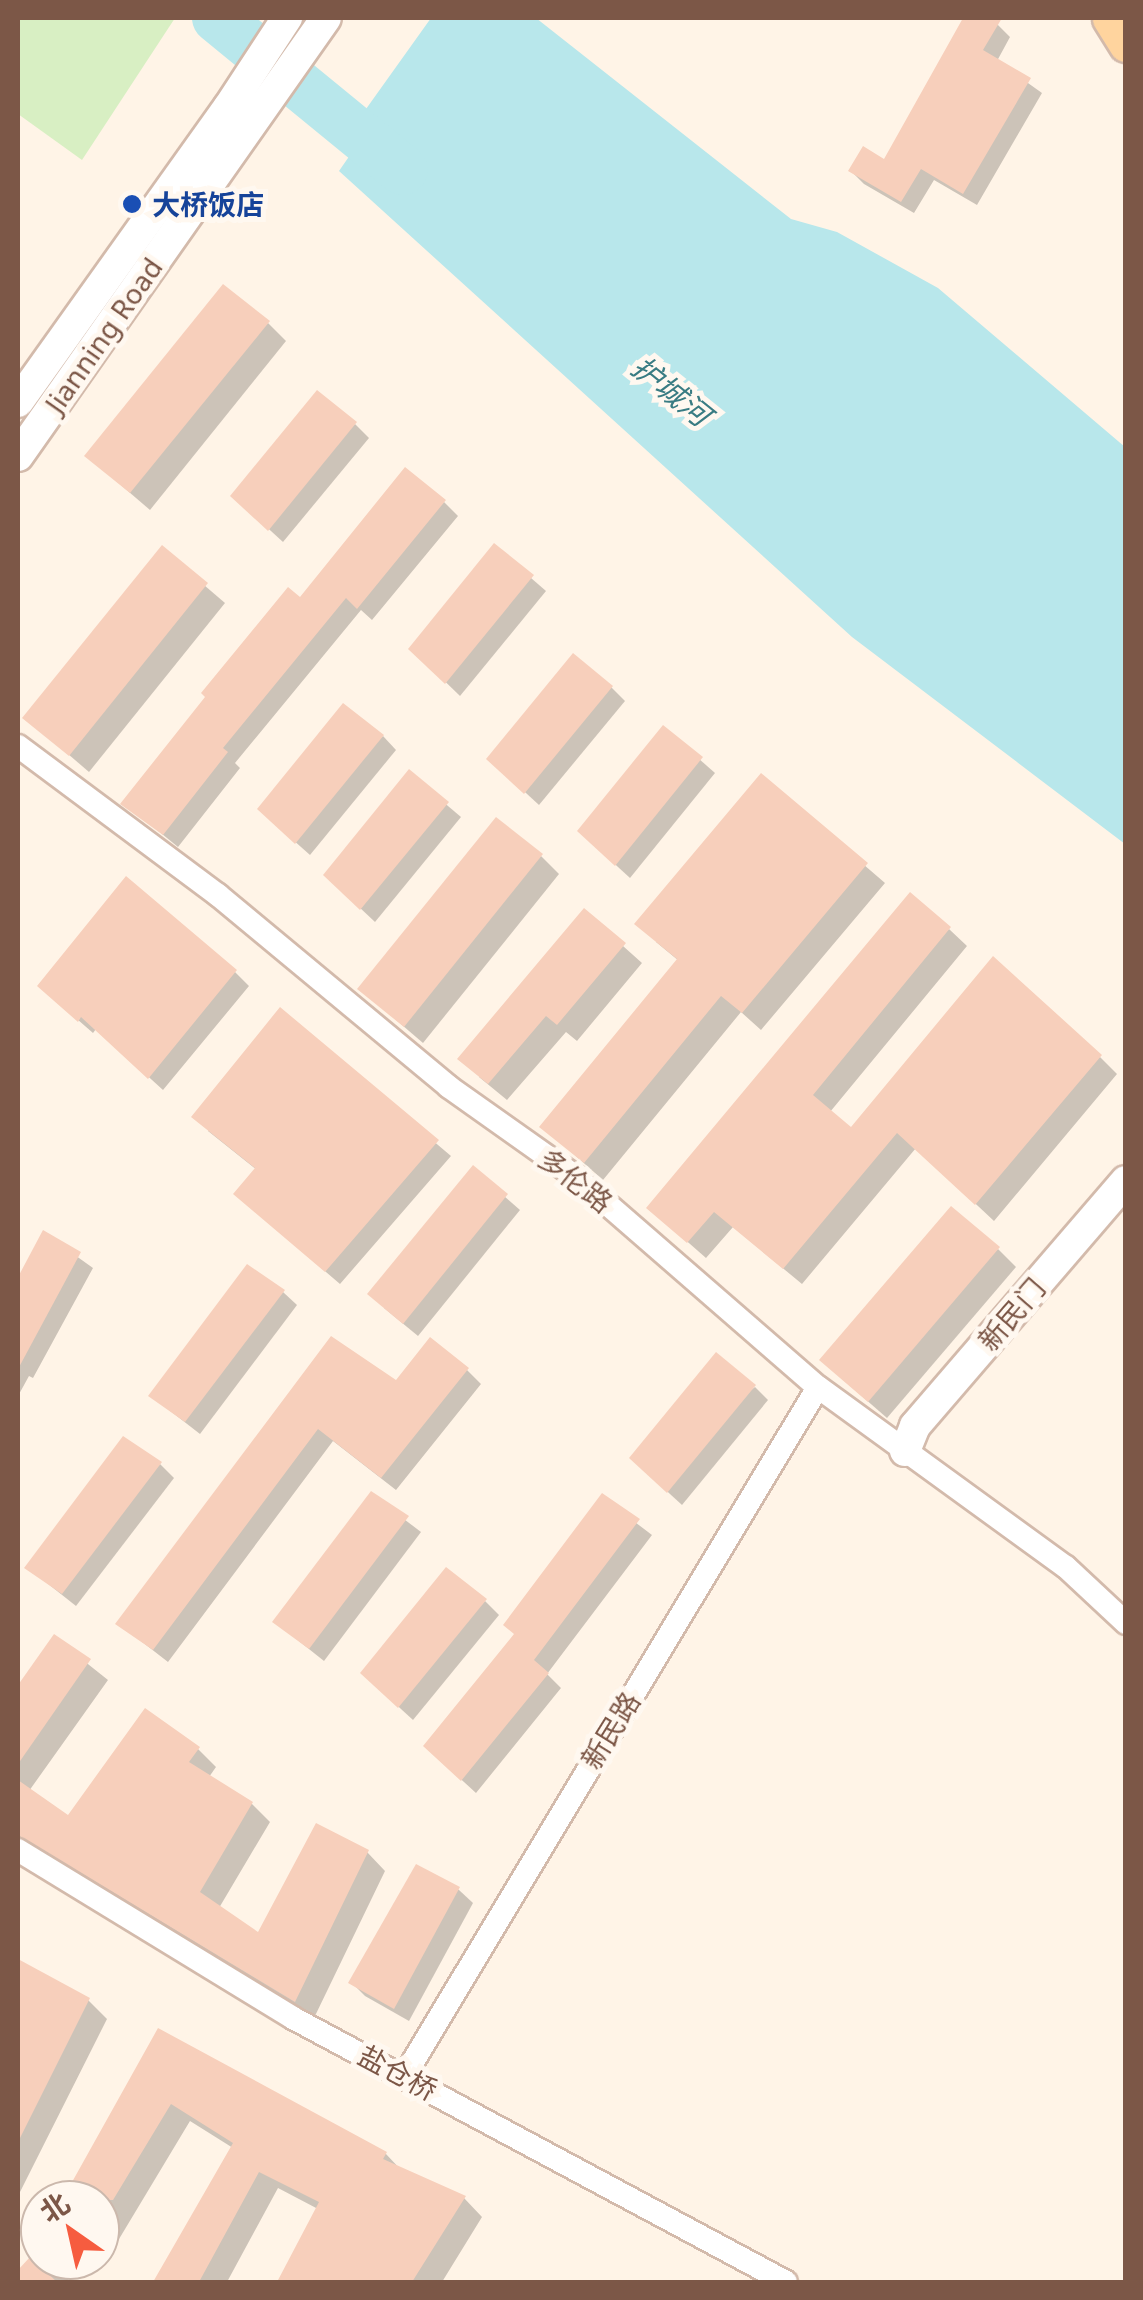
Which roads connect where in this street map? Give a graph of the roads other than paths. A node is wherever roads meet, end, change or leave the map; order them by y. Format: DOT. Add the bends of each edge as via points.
graph roads {
  1 [pos="287,18"];
  2 [pos="326,18"];
  3 [pos="1110,18"];
  4 [pos="1126,44"];
  5 [pos="18,402"];
  6 [pos="18,456"];
  7 [pos="18,746"];
  8 [pos="1126,1181"];
  9 [pos="1126,1212"];
  10 [pos="818,1386"];
  11 [pos="904,1452"];
  12 [pos="1126,1623"];
  13 [pos="18,1850"];
  14 [pos="406,2075"];
  15 [pos="786,2282"];
  1 -- 5 [label="main road, Jianning Road"];
  2 -- 6 [label="main road, Jianning Road"];
  3 -- 4 [label="main road"];
  7 -- 10 [label="street, 多伦路" via="234,908 450,1087 576,1177"];
  8 -- 11 [label="main road, 新民门" via="915,1426"];
  9 -- 11 [label="main road" via="928,1441"];
  10 -- 11 [label="street, 多伦路"];
  10 -- 14 [label="street, 新民路"];
  11 -- 12 [label="street, 多伦路" via="1066,1567"];
  13 -- 14 [label="street, 盐仓桥" via="293,2018"];
  14 -- 15 [label="street, 盐仓桥"];
}
